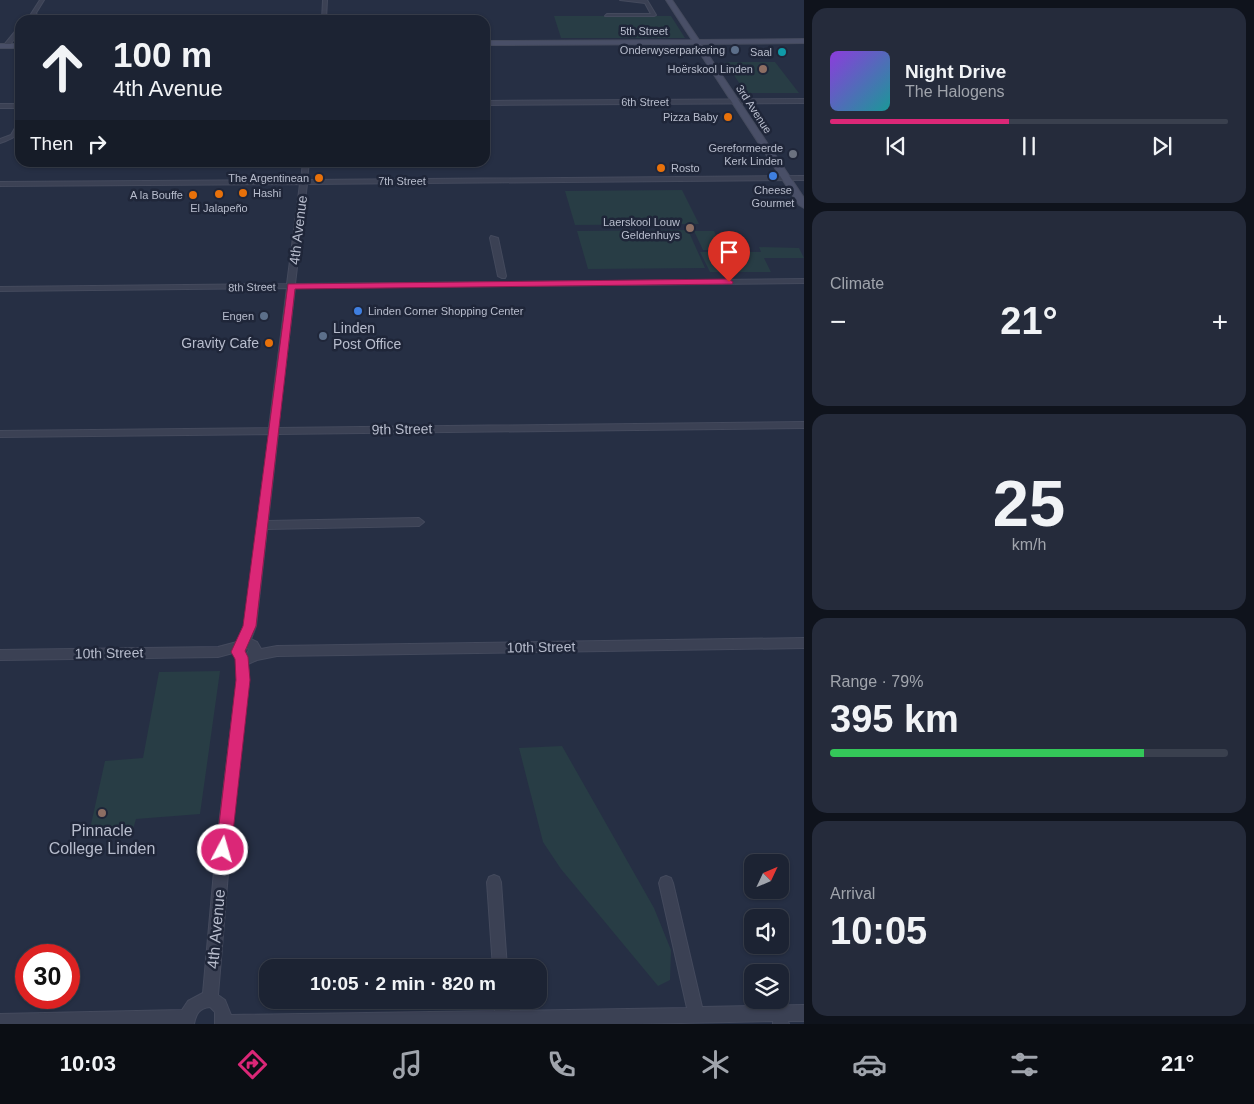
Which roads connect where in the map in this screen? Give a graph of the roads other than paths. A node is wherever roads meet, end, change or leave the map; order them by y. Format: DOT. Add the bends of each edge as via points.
graph roads {
  1 [pos="42,0"];
  2 [pos="325,0"];
  3 [pos="622,0"];
  4 [pos="669,0"];
  5 [pos="645,1"];
  6 [pos="641,8"];
  7 [pos="650,8"];
  8 [pos="34,15"];
  9 [pos="324,15"];
  10 [pos="608,15"];
  11 [pos="15,34"];
  12 [pos="804,40"];
  13 [pos="697,41"];
  14 [pos="490,43"];
  15 [pos="6,44"];
  16 [pos="735,101"];
  17 [pos="804,101"];
  18 [pos="490,103"];
  19 [pos="0,106"];
  20 [pos="15,106"];
  21 [pos="15,133"];
  22 [pos="0,141"];
  23 [pos="306,167"];
  24 [pos="786,178"];
  25 [pos="804,178"];
  26 [pos="304,182"];
  27 [pos="0,184"];
  28 [pos="804,204"];
  29 [pos="494,238"];
  30 [pos="502,276"];
  31 [pos="804,281"];
  32 [pos="291,286"];
  33 [pos="0,289"];
  34 [pos="804,425"];
  35 [pos="274,431"];
  36 [pos="0,434"];
  37 [pos="419,522"];
  38 [pos="261,525"];
  39 [pos="804,643"];
  40 [pos="246,651"];
  41 [pos="0,655"];
  42 [pos="494,882"];
  43 [pos="666,883"];
  44 [pos="499,959"];
  45 [pos="210,999"];
  46 [pos="507,1009"];
  47 [pos="804,1013"];
  48 [pos="696,1015"];
  49 [pos="780,1019"];
  50 [pos="513,1020"];
  51 [pos="187,1021"];
  52 [pos="0,1022"];
  53 [pos="223,1023"];
  1 -- 8 [label="street"];
  2 -- 9 [label="street"];
  3 -- 5 [label="street"];
  4 -- 13 [label="main road, 3rd Avenue"];
  5 -- 7 [label="street"];
  6 -- 7 [label="street"];
  7 -- 10 [label="street" via="654,15"];
  11 -- 15 [label="street"];
  12 -- 13 [label="main road, 5th Street"];
  13 -- 14 [label="main road, 5th Street"];
  13 -- 16 [label="main road, 3rd Avenue"];
  16 -- 17 [label="street, 6th Street"];
  16 -- 18 [label="street, 6th Street"];
  16 -- 24 [label="main road, 3rd Avenue"];
  19 -- 20 [label="street"];
  21 -- 22 [label="street"];
  23 -- 26 [label="street, 4th Avenue"];
  24 -- 25 [label="street, 7th Street"];
  24 -- 26 [label="street, 7th Street"];
  24 -- 28 [label="main road, 3rd Avenue"];
  26 -- 27 [label="street, 7th Street"];
  26 -- 32 [label="street, 4th Avenue"];
  29 -- 30 [label="street"];
  31 -- 32 [label="street, 8th Street"];
  32 -- 33 [label="street, 8th Street"];
  32 -- 35 [label="street, 4th Avenue"];
  34 -- 35 [label="street, 9th Street"];
  35 -- 36 [label="street, 9th Street"];
  35 -- 38 [label="street, 4th Avenue"];
  37 -- 38 [label="street"];
  38 -- 40 [label="street, 4th Avenue" via="252,630"];
  39 -- 40 [label="street, 10th Street"];
  40 -- 41 [label="street, 10th Street"];
  40 -- 45 [label="street, 4th Avenue" via="247,672 243,680 223,850"];
  42 -- 44 [label="street"];
  43 -- 48 [label="street"];
  45 -- 51 [label="street" via="198,1002 189,1012"];
  45 -- 53 [label="street" via="223,1009"];
  46 -- 50 [label="street"];
  47 -- 49 [label="street"];
  48 -- 49 [label="street"];
  48 -- 50 [label="street"];
  50 -- 53 [label="street"];
  51 -- 52 [label="street"];
}
